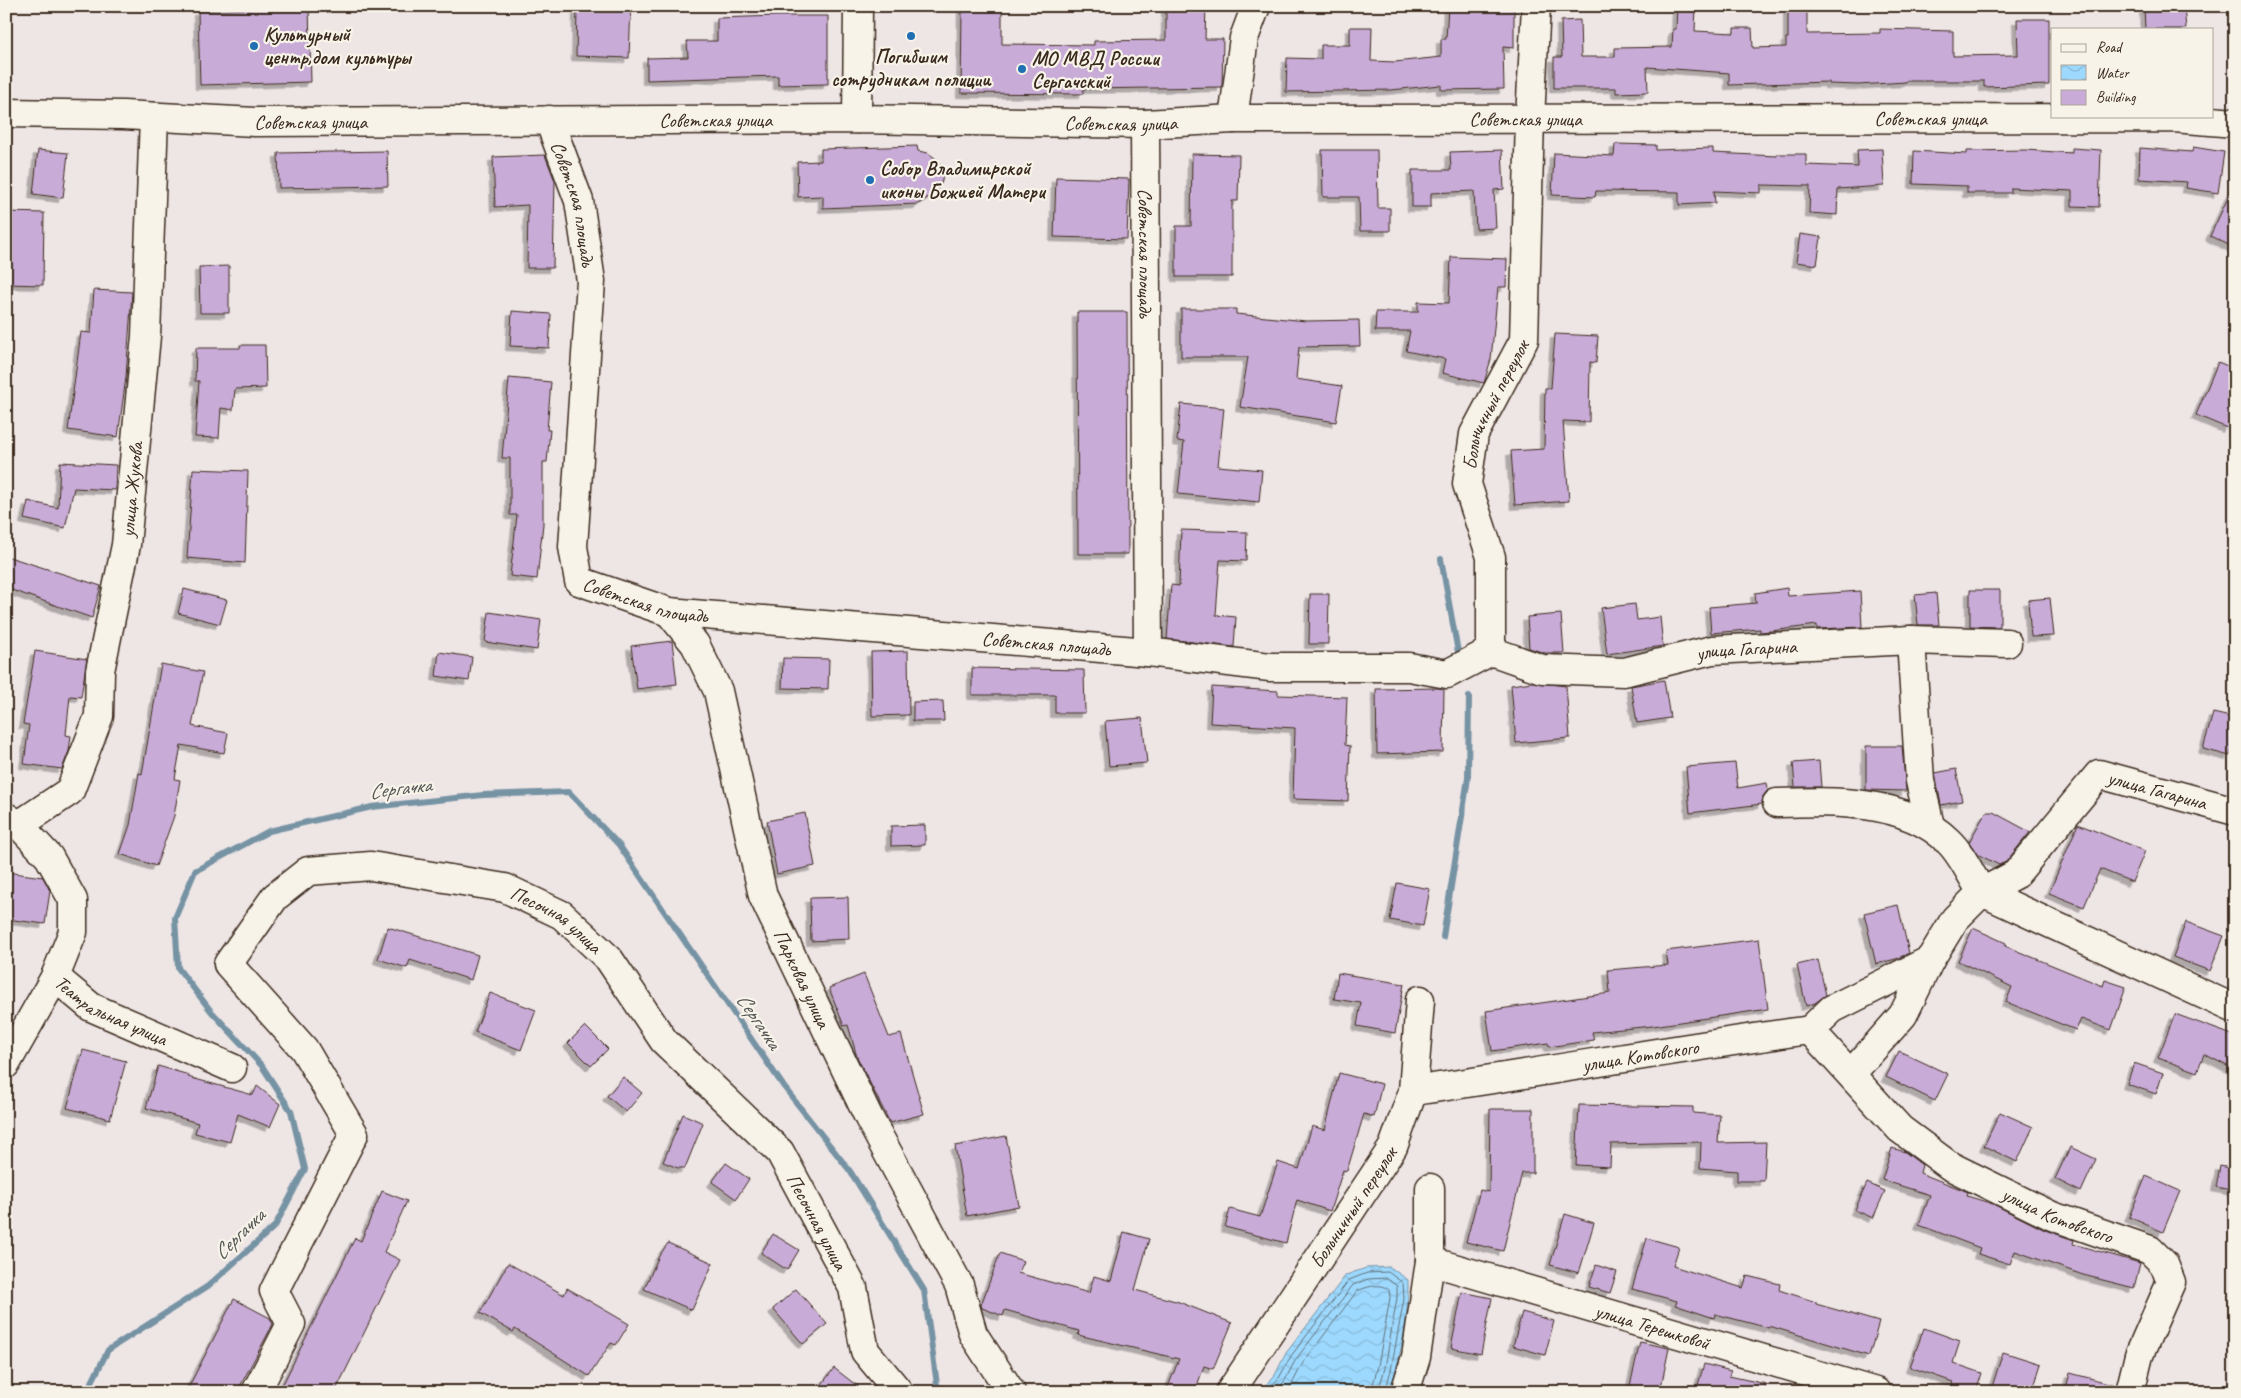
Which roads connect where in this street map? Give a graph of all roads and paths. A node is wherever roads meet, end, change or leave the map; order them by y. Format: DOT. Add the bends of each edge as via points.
graph roads {
  1 [pos="858,6"];
  2 [pos="1256,6"];
  3 [pos="1536,6"];
  4 [pos="6,112"];
  5 [pos="154,118"];
  6 [pos="1530,118"];
  7 [pos="857,119"];
  8 [pos="1233,119"];
  9 [pos="549,120"];
  10 [pos="2235,123"];
  11 [pos="1145,124"];
  12 [pos="669,612"];
  13 [pos="1911,640"];
  14 [pos="2007,643"];
  15 [pos="1492,651"];
  16 [pos="1148,652"];
  17 [pos="1778,803"];
  18 [pos="2235,811"];
  19 [pos="12,821"];
  20 [pos="1930,826"];
  21 [pos="1982,892"];
  22 [pos="1930,960"];
  23 [pos="55,977"];
  24 [pos="1420,1000"];
  25 [pos="2235,1010"];
  26 [pos="1810,1030"];
  27 [pos="6,1064"];
  28 [pos="232,1068"];
  29 [pos="1851,1074"];
  30 [pos="1413,1091"];
  31 [pos="1430,1188"];
  32 [pos="1430,1260"];
  33 [pos="256,1392"];
  34 [pos="899,1392"];
  35 [pos="1011,1392"];
  36 [pos="1230,1392"];
  37 [pos="1405,1392"];
  38 [pos="1876,1392"];
  39 [pos="2130,1392"];
  1 -- 7 [label="street"];
  2 -- 8 [label="street" via="1244,38"];
  3 -- 6 [label="street, Больничный переулок"];
  4 -- 5 [label="street, Советская улица"];
  5 -- 9 [label="street, Советская улица" via="255,122"];
  5 -- 19 [label="street, улица Жукова" via="146,336 126,545 100,671 99,716 70,791"];
  6 -- 8 [label="street, Советская улица"];
  6 -- 10 [label="street, Советская улица" via="2174,118"];
  6 -- 15 [label="street, Больничный переулок" via="1524,340 1474,434 1467,484 1490,557"];
  7 -- 9 [label="street, Советская улица"];
  7 -- 11 [label="street, Советская улица"];
  8 -- 11 [label="street, Советская улица"];
  9 -- 12 [label="street, Советская площадь" via="579,201 591,281 573,546 579,581"];
  11 -- 16 [label="street, Советская площадь"];
  12 -- 16 [label="street, Советская площадь"];
  12 -- 35 [label="street, Парковая улица" via="695,644 718,691 763,896 869,1118 959,1285 973,1334"];
  13 -- 14 [label="street, улица Гагарина"];
  13 -- 15 [label="street, улица Гагарина" via="1712,650 1624,672 1542,669"];
  13 -- 20 [label="street" via="1920,781"];
  15 -- 16 [label="street, Советская площадь" via="1448,674 1409,667 1270,667"];
  17 -- 20 [label="street" via="1828,801 1880,809"];
  18 -- 21 [label="street, улица Гагарина" via="2099,774 2016,874"];
  19 -- 23 [label="street, Театральная улица" via="49,856 72,900 73,932"];
  20 -- 21 [label="street" via="1950,843"];
  21 -- 22 [label="street" via="1954,919"];
  21 -- 25 [label="street"];
  22 -- 26 [label="street" via="1832,1009"];
  22 -- 29 [label="street" via="1903,1015"];
  23 -- 27 [label="street"];
  23 -- 28 [label="street, Театральная улица" via="91,1007"];
  24 -- 30 [label="street, Больничный переулок"];
  26 -- 29 [label="street, улица Котовского"];
  26 -- 30 [label="street, улица Котовского"];
  29 -- 39 [label="street, улица Котовского" via="1900,1129 1950,1166 2052,1216 2150,1250 2164,1264 2171,1282 2139,1354"];
  30 -- 36 [label="street, Больничный переулок" via="1393,1147"];
  31 -- 32 [label="street"];
  32 -- 37 [label="street" via="1416,1357"];
  32 -- 38 [label="street, улица Терешковой"];
  33 -- 34 [label="street, Песочная улица" via="291,1324 274,1291 354,1134 304,1049 228,964 275,897 308,871 371,866 506,888 562,915 609,959 664,1041 780,1152 853,1288 865,1351"];
}
